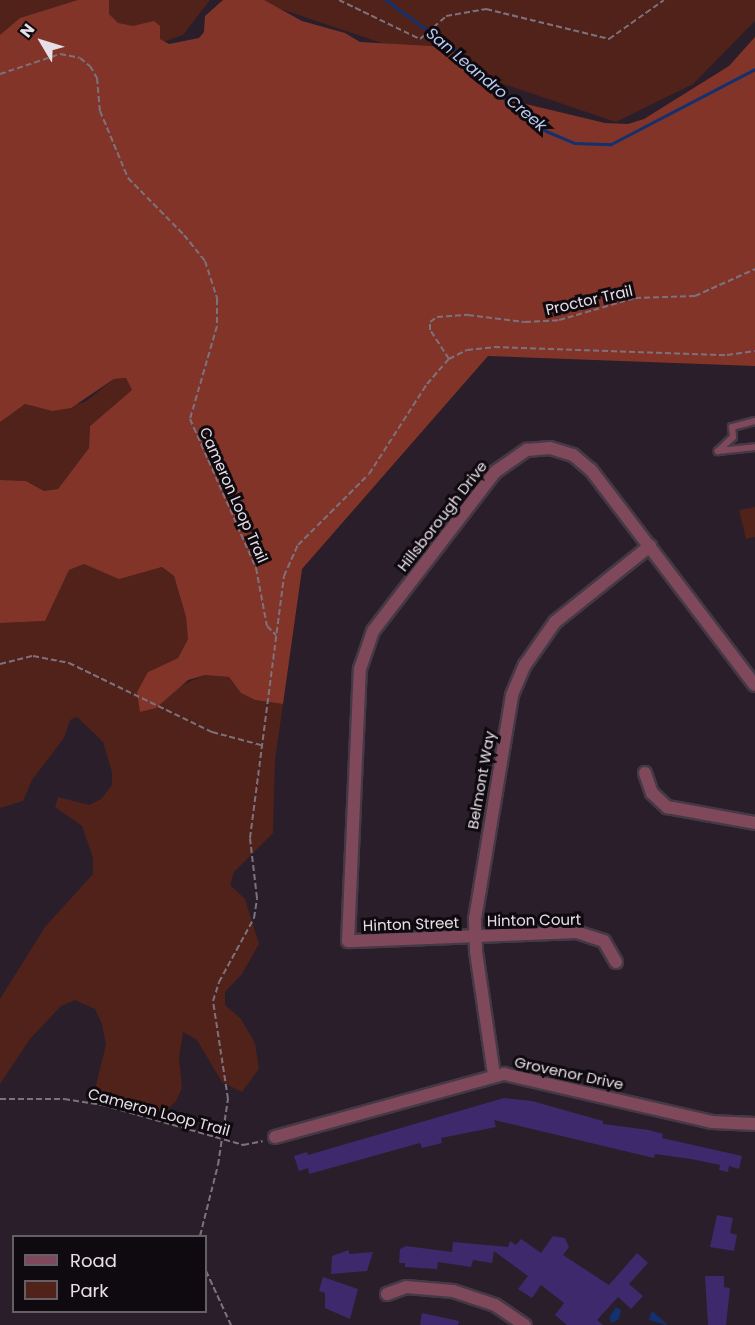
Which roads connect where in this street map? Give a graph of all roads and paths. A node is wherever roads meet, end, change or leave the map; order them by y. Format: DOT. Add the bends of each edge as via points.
graph roads {
  1 [pos="339,0"];
  2 [pos="664,0"];
  3 [pos="0,74"];
  4 [pos="755,270"];
  5 [pos="449,359"];
  6 [pos="755,421"];
  7 [pos="755,447"];
  8 [pos="650,546"];
  9 [pos="277,636"];
  10 [pos="0,664"];
  11 [pos="755,685"];
  12 [pos="261,745"];
  13 [pos="645,773"];
  14 [pos="755,823"];
  15 [pos="475,937"];
  16 [pos="348,941"];
  17 [pos="616,962"];
  18 [pos="494,1075"];
  19 [pos="0,1099"];
  20 [pos="755,1124"];
  21 [pos="275,1137"];
  22 [pos="207,1273"];
  23 [pos="387,1294"];
  24 [pos="231,1325"];
  25 [pos="525,1325"];
  1 -- 2 [label="path" via="412,37 425,36 434,25 460,11 486,9 609,39"];
  3 -- 9 [label="path, Cameron Loop Trail" via="60,54 80,58 90,66 97,78 100,111 128,178 205,261 217,299 217,326 190,419 256,568 267,626"];
  4 -- 5 [label="path, Proctor Trail" via="694,296 636,298 560,320 516,322 468,315 437,317 430,322 430,330"];
  6 -- 7 [label="lane" via="732,427 733,437 718,451"];
  8 -- 11 [label="street, Hillsborough Drive"];
  8 -- 15 [label="street, Belmont Way" via="555,622 519,679 508,710 485,846"];
  8 -- 16 [label="street, Hillsborough Drive" via="591,470 573,455 550,448 527,450 495,472 382,618 367,644 360,669"];
  10 -- 12 [label="path" via="33,656 69,663 212,732"];
  13 -- 14 [label="street" via="652,793 667,807"];
  15 -- 16 [label="street, Hinton Street"];
  15 -- 17 [label="street, Hinton Court" via="587,934 604,941"];
  15 -- 18 [label="street, Belmont Way"];
  18 -- 20 [label="street, Grovenor Drive" via="532,1079 712,1122"];
  18 -- 21 [label="street, Grovenor Drive"];
  19 -- 21 [label="path, Cameron Loop Trail" via="64,1099 103,1105 243,1145"];
  22 -- 24 [label="path"];
  23 -- 25 [label="street" via="406,1287 453,1291 495,1305"];
}
